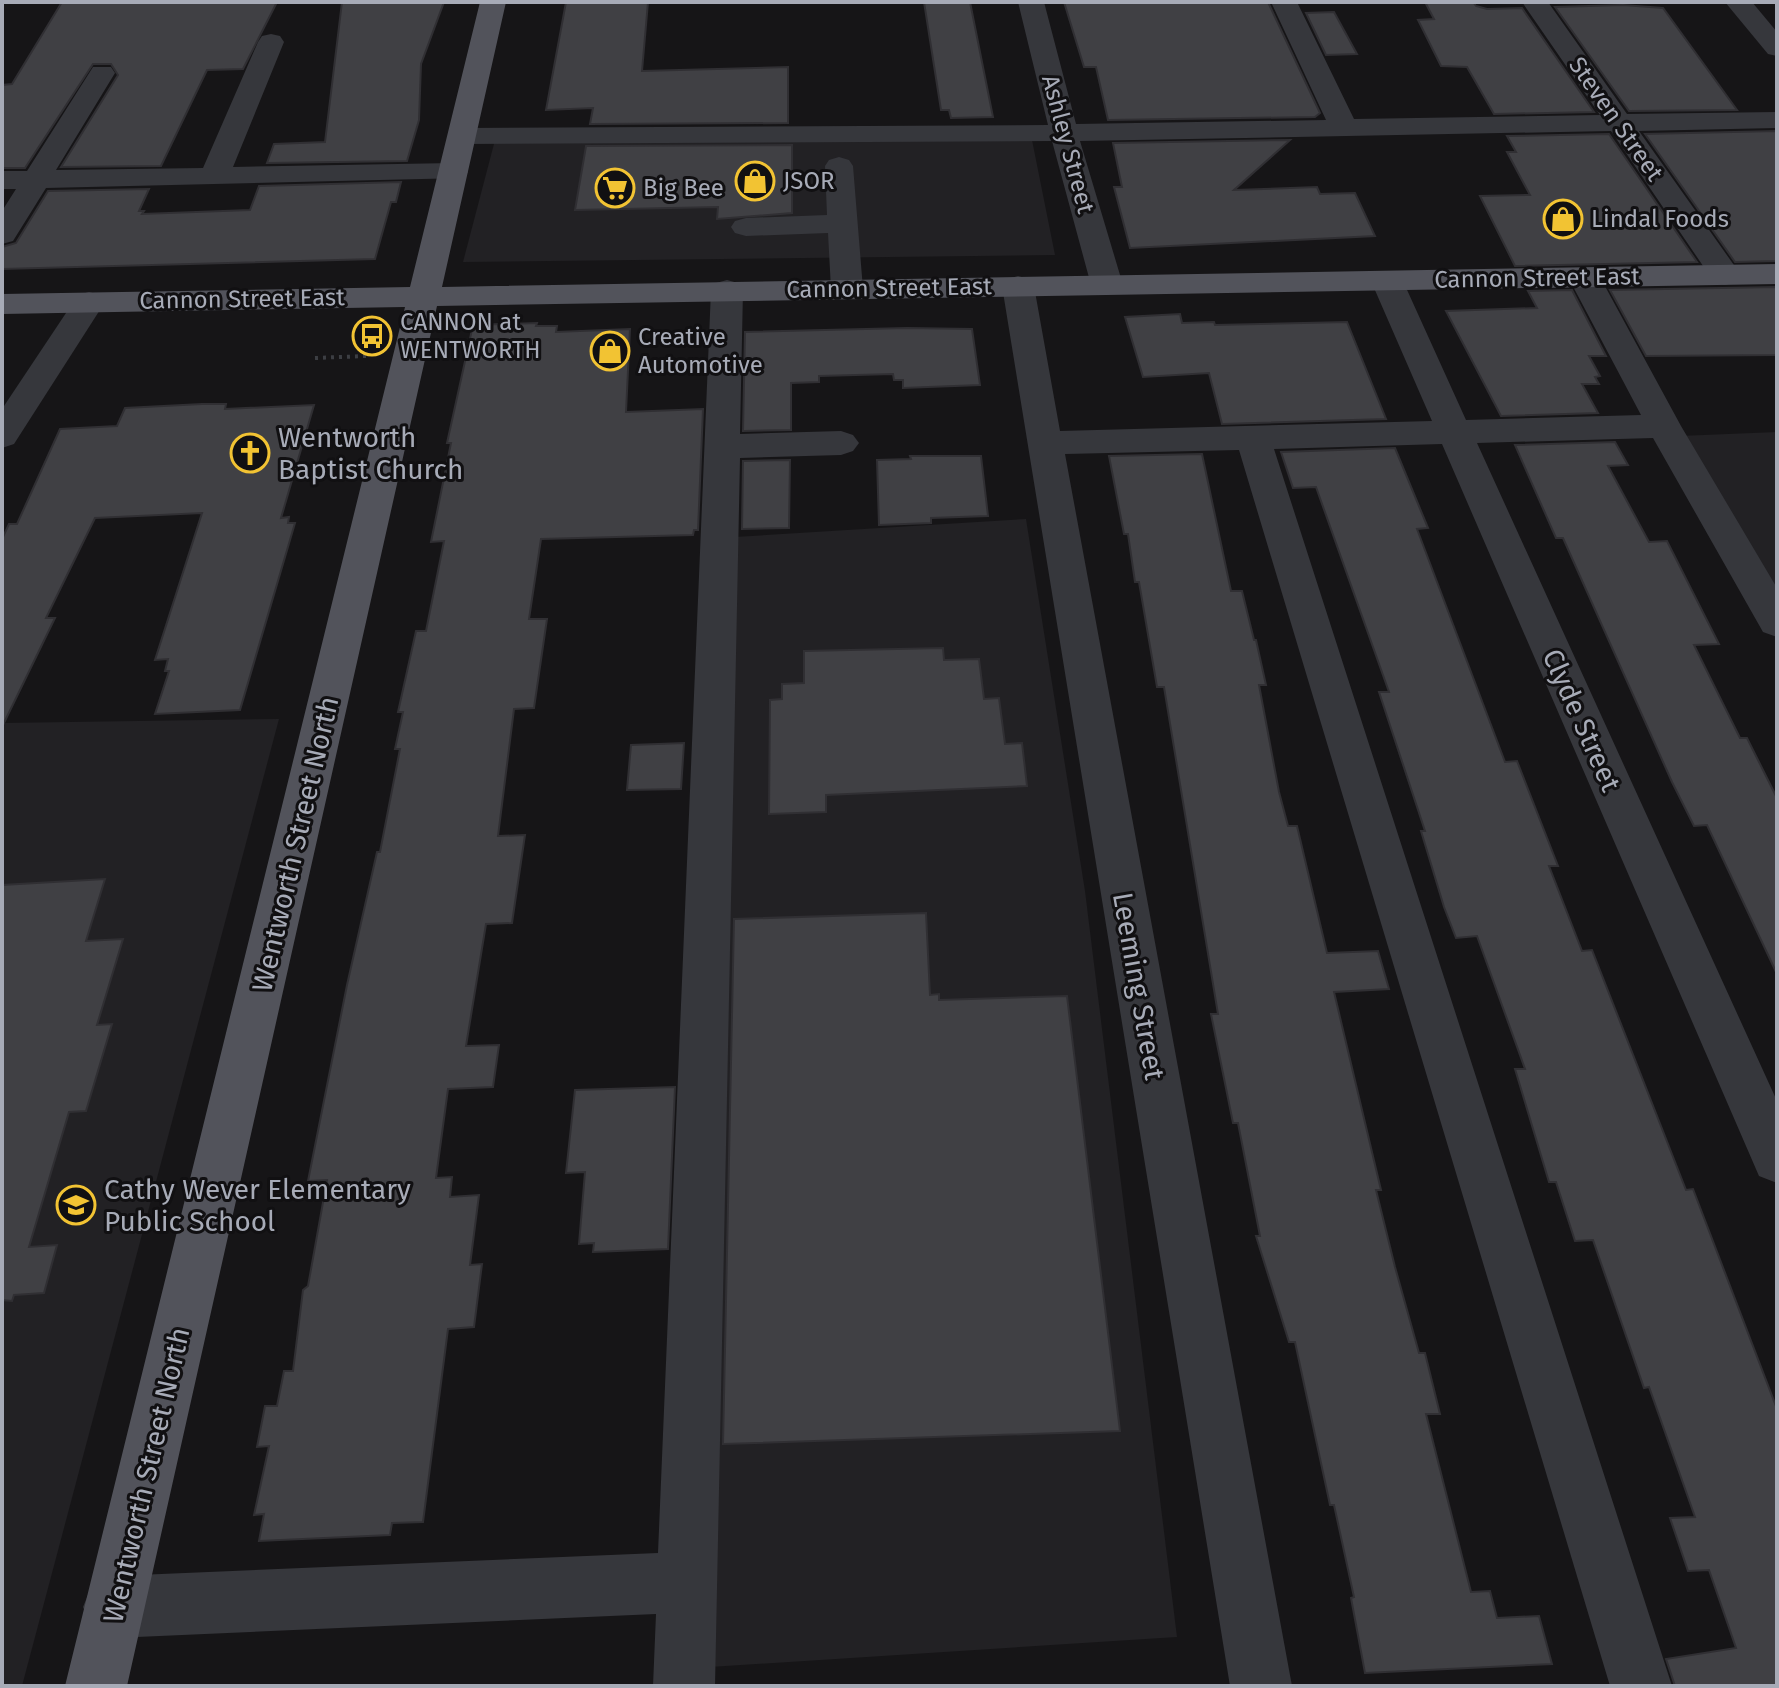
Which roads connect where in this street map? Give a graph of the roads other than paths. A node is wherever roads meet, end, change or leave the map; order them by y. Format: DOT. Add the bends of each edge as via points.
graph roads {
  1 [pos="493,2"];
  2 [pos="1031,2"];
  3 [pos="1284,2"];
  4 [pos="1535,2"];
  5 [pos="1738,2"];
  6 [pos="271,42"];
  7 [pos="1777,48"];
  8 [pos="102,73"];
  9 [pos="1777,120"];
  10 [pos="1618,123"];
  11 [pos="1344,128"];
  12 [pos="1064,133"];
  13 [pos="458,154"];
  14 [pos="839,166"];
  15 [pos="214,177"];
  16 [pos="36,179"];
  17 [pos="2,180"];
  18 [pos="843,223"];
  19 [pos="746,227"];
  20 [pos="2,235"];
  21 [pos="1777,274"];
  22 [pos="1725,275"];
  23 [pos="1584,277"];
  24 [pos="1387,281"];
  25 [pos="1107,285"];
  26 [pos="1018,286"];
  27 [pos="847,289"];
  28 [pos="727,290"];
  29 [pos="425,295"];
  30 [pos="89,302"];
  31 [pos="2,304"];
  32 [pos="1664,426"];
  33 [pos="1454,434"];
  34 [pos="2,436"];
  35 [pos="1253,439"];
  36 [pos="841,443"];
  37 [pos="1044,443"];
  38 [pos="721,447"];
  39 [pos="1777,622"];
  40 [pos="1777,1158"];
  41 [pos="688,1582"];
  42 [pos="114,1607"];
  43 [pos="96,1686"];
  44 [pos="684,1686"];
  45 [pos="1261,1686"];
  46 [pos="1641,1686"];
  1 -- 13 [label="main road, Wentworth Street North"];
  2 -- 12 [label="street, Ashley Street"];
  3 -- 11 [label="street"];
  4 -- 10 [label="street, Steven Street"];
  5 -- 7 [label="street"];
  6 -- 15 [label="street"];
  8 -- 16 [label="street"];
  9 -- 10 [label="street"];
  10 -- 11 [label="street"];
  10 -- 22 [label="street, Steven Street"];
  11 -- 12 [label="street"];
  12 -- 13 [label="street"];
  12 -- 25 [label="street, Ashley Street"];
  13 -- 15 [label="street"];
  13 -- 29 [label="main road, Wentworth Street North"];
  14 -- 18 [label="street"];
  15 -- 16 [label="street"];
  16 -- 17 [label="street"];
  16 -- 20 [label="street"];
  18 -- 19 [label="street"];
  18 -- 27 [label="street"];
  21 -- 22 [label="main road, Cannon Street East"];
  22 -- 23 [label="main road, Cannon Street East"];
  23 -- 24 [label="main road, Cannon Street East"];
  23 -- 32 [label="street"];
  24 -- 25 [label="main road, Cannon Street East"];
  24 -- 33 [label="street, Clyde Street"];
  25 -- 26 [label="main road, Cannon Street East"];
  26 -- 27 [label="main road, Cannon Street East"];
  26 -- 37 [label="street, Leeming Street"];
  27 -- 28 [label="main road, Cannon Street East"];
  28 -- 29 [label="main road, Cannon Street East"];
  28 -- 38 [label="street"];
  29 -- 30 [label="main road, Cannon Street East"];
  29 -- 42 [label="main road, Wentworth Street North"];
  30 -- 31 [label="main road, Cannon Street East"];
  30 -- 34 [label="street"];
  32 -- 33 [label="street"];
  32 -- 39 [label="street"];
  33 -- 35 [label="street"];
  33 -- 40 [label="street, Clyde Street"];
  35 -- 37 [label="street"];
  35 -- 46 [label="street"];
  36 -- 38 [label="street"];
  37 -- 45 [label="street, Leeming Street"];
  38 -- 41 [label="street"];
  41 -- 42 [label="street"];
  41 -- 44 [label="street"];
  42 -- 43 [label="main road, Wentworth Street North"];
}
